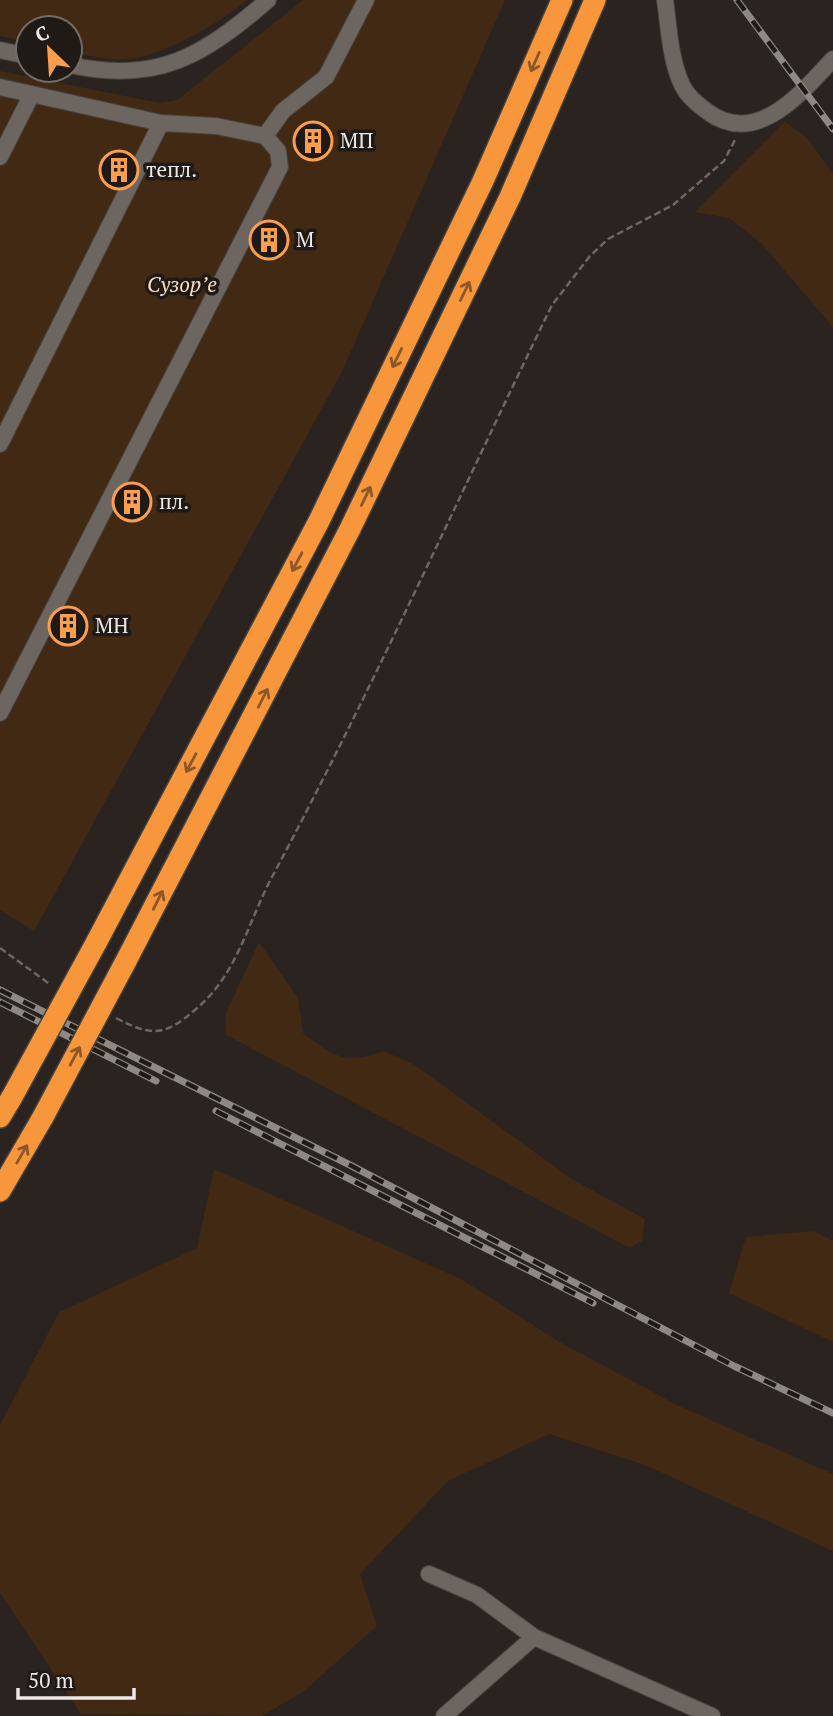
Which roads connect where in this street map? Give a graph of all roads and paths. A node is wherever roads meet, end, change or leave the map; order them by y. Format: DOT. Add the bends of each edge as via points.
graph roads {
  1 [pos="268,0"];
  2 [pos="366,0"];
  3 [pos="562,0"];
  4 [pos="595,0"];
  5 [pos="665,0"];
  6 [pos="833,59"];
  7 [pos="84,68"];
  8 [pos="0,87"];
  9 [pos="32,94"];
  10 [pos="161,123"];
  11 [pos="741,123"];
  12 [pos="265,136"];
  13 [pos="0,157"];
  14 [pos="0,443"];
  15 [pos="0,713"];
  16 [pos="0,948"];
  17 [pos="57,988"];
  18 [pos="113,1017"];
  19 [pos="0,1117"];
  20 [pos="0,1191"];
  21 [pos="429,1574"];
  22 [pos="534,1637"];
  23 [pos="444,1716"];
  24 [pos="712,1716"];
  1 -- 7 [label="street" via="227,36 170,64 134,72"];
  2 -- 12 [label="street" via="326,77 283,111"];
  3 -- 19 [label="highway, one-way, bridge" via="483,181 319,521"];
  20 -- 4 [label="highway, one-way, bridge" via="126,961 350,529 510,197"];
  5 -- 11 [label="street" via="682,86 696,104 716,118"];
  6 -- 11 [label="street" via="786,106 771,116"];
  8 -- 9 [label="street"];
  9 -- 10 [label="street"];
  9 -- 13 [label="street"];
  10 -- 12 [label="street" via="216,126"];
  10 -- 14 [label="street"];
  11 -- 18 [label="path" via="724,161 673,205 608,239 552,305 324,780 268,883 237,959 197,1009 172,1026 156,1033"];
  12 -- 15 [label="street" via="278,151 280,167"];
  16 -- 17 [label="path"];
  21 -- 22 [label="street" via="477,1595"];
  22 -- 23 [label="street"];
  22 -- 24 [label="street"];
}
